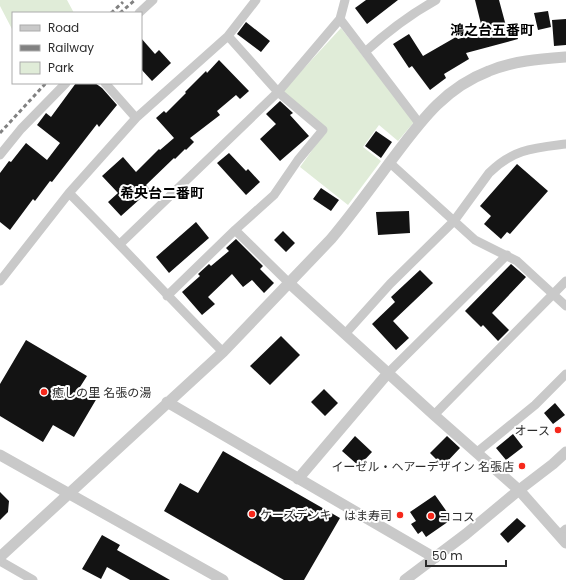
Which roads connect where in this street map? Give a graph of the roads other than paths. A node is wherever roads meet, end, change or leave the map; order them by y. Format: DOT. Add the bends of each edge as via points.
graph roads {
  1 [pos="153,0"];
  2 [pos="256,0"];
  3 [pos="345,0"];
  4 [pos="436,0"];
  5 [pos="140,12"];
  6 [pos="340,19"];
  7 [pos="228,36"];
  8 [pos="365,52"];
  9 [pos="566,57"];
  10 [pos="65,84"];
  11 [pos="106,84"];
  12 [pos="278,92"];
  13 [pos="136,118"];
  14 [pos="420,123"];
  15 [pos="566,144"];
  16 [pos="0,155"];
  17 [pos="390,163"];
  18 [pos="68,193"];
  19 [pos="454,221"];
  20 [pos="235,230"];
  21 [pos="120,244"];
  22 [pos="507,256"];
  23 [pos="0,281"];
  24 [pos="566,281"];
  25 [pos="290,283"];
  26 [pos="553,294"];
  27 [pos="167,296"];
  28 [pos="566,306"];
  29 [pos="345,334"];
  30 [pos="223,352"];
  31 [pos="388,373"];
  32 [pos="566,374"];
  33 [pos="167,402"];
  34 [pos="434,415"];
  35 [pos="566,452"];
  36 [pos="476,453"];
  37 [pos="0,455"];
  38 [pos="298,478"];
  39 [pos="519,490"];
  40 [pos="69,494"];
  41 [pos="564,535"];
  42 [pos="0,556"];
  43 [pos="435,558"];
  44 [pos="0,561"];
  45 [pos="34,580"];
  46 [pos="223,580"];
  47 [pos="405,580"];
  1 -- 5 [label="street"];
  2 -- 7 [label="street"];
  3 -- 6 [label="street"];
  4 -- 8 [label="street" via="388,31"];
  6 -- 8 [label="street"];
  6 -- 12 [label="street"];
  7 -- 12 [label="street"];
  7 -- 13 [label="street"];
  8 -- 14 [label="street"];
  9 -- 14 [label="street" via="520,62 490,70 449,93"];
  10 -- 16 [label="street" via="21,129"];
  11 -- 13 [label="street"];
  12 -- 20 [label="street" via="323,130 274,194"];
  12 -- 21 [label="street"];
  13 -- 18 [label="street"];
  14 -- 17 [label="street"];
  15 -- 19 [label="street" via="528,149 503,160 489,173"];
  17 -- 19 [label="street"];
  17 -- 25 [label="street" via="343,225"];
  18 -- 21 [label="street"];
  18 -- 23 [label="street"];
  19 -- 22 [label="street" via="475,240"];
  19 -- 29 [label="street" via="390,284"];
  20 -- 25 [label="street"];
  20 -- 27 [label="street"];
  21 -- 27 [label="street"];
  22 -- 26 [label="street"];
  22 -- 31 [label="street"];
  24 -- 26 [label="street"];
  25 -- 29 [label="street"];
  25 -- 30 [label="street"];
  26 -- 28 [label="street"];
  26 -- 34 [label="street"];
  27 -- 30 [label="street"];
  29 -- 31 [label="street"];
  30 -- 33 [label="street"];
  31 -- 34 [label="street"];
  31 -- 38 [label="street"];
  32 -- 36 [label="street" via="535,405"];
  33 -- 38 [label="street"];
  33 -- 40 [label="street"];
  34 -- 36 [label="street"];
  35 -- 39 [label="street"];
  36 -- 39 [label="street"];
  37 -- 40 [label="street"];
  38 -- 43 [label="street"];
  39 -- 41 [label="street"];
  39 -- 43 [label="street"];
  40 -- 42 [label="street"];
  40 -- 46 [label="street"];
  43 -- 47 [label="street"];
  44 -- 45 [label="street"];
}
